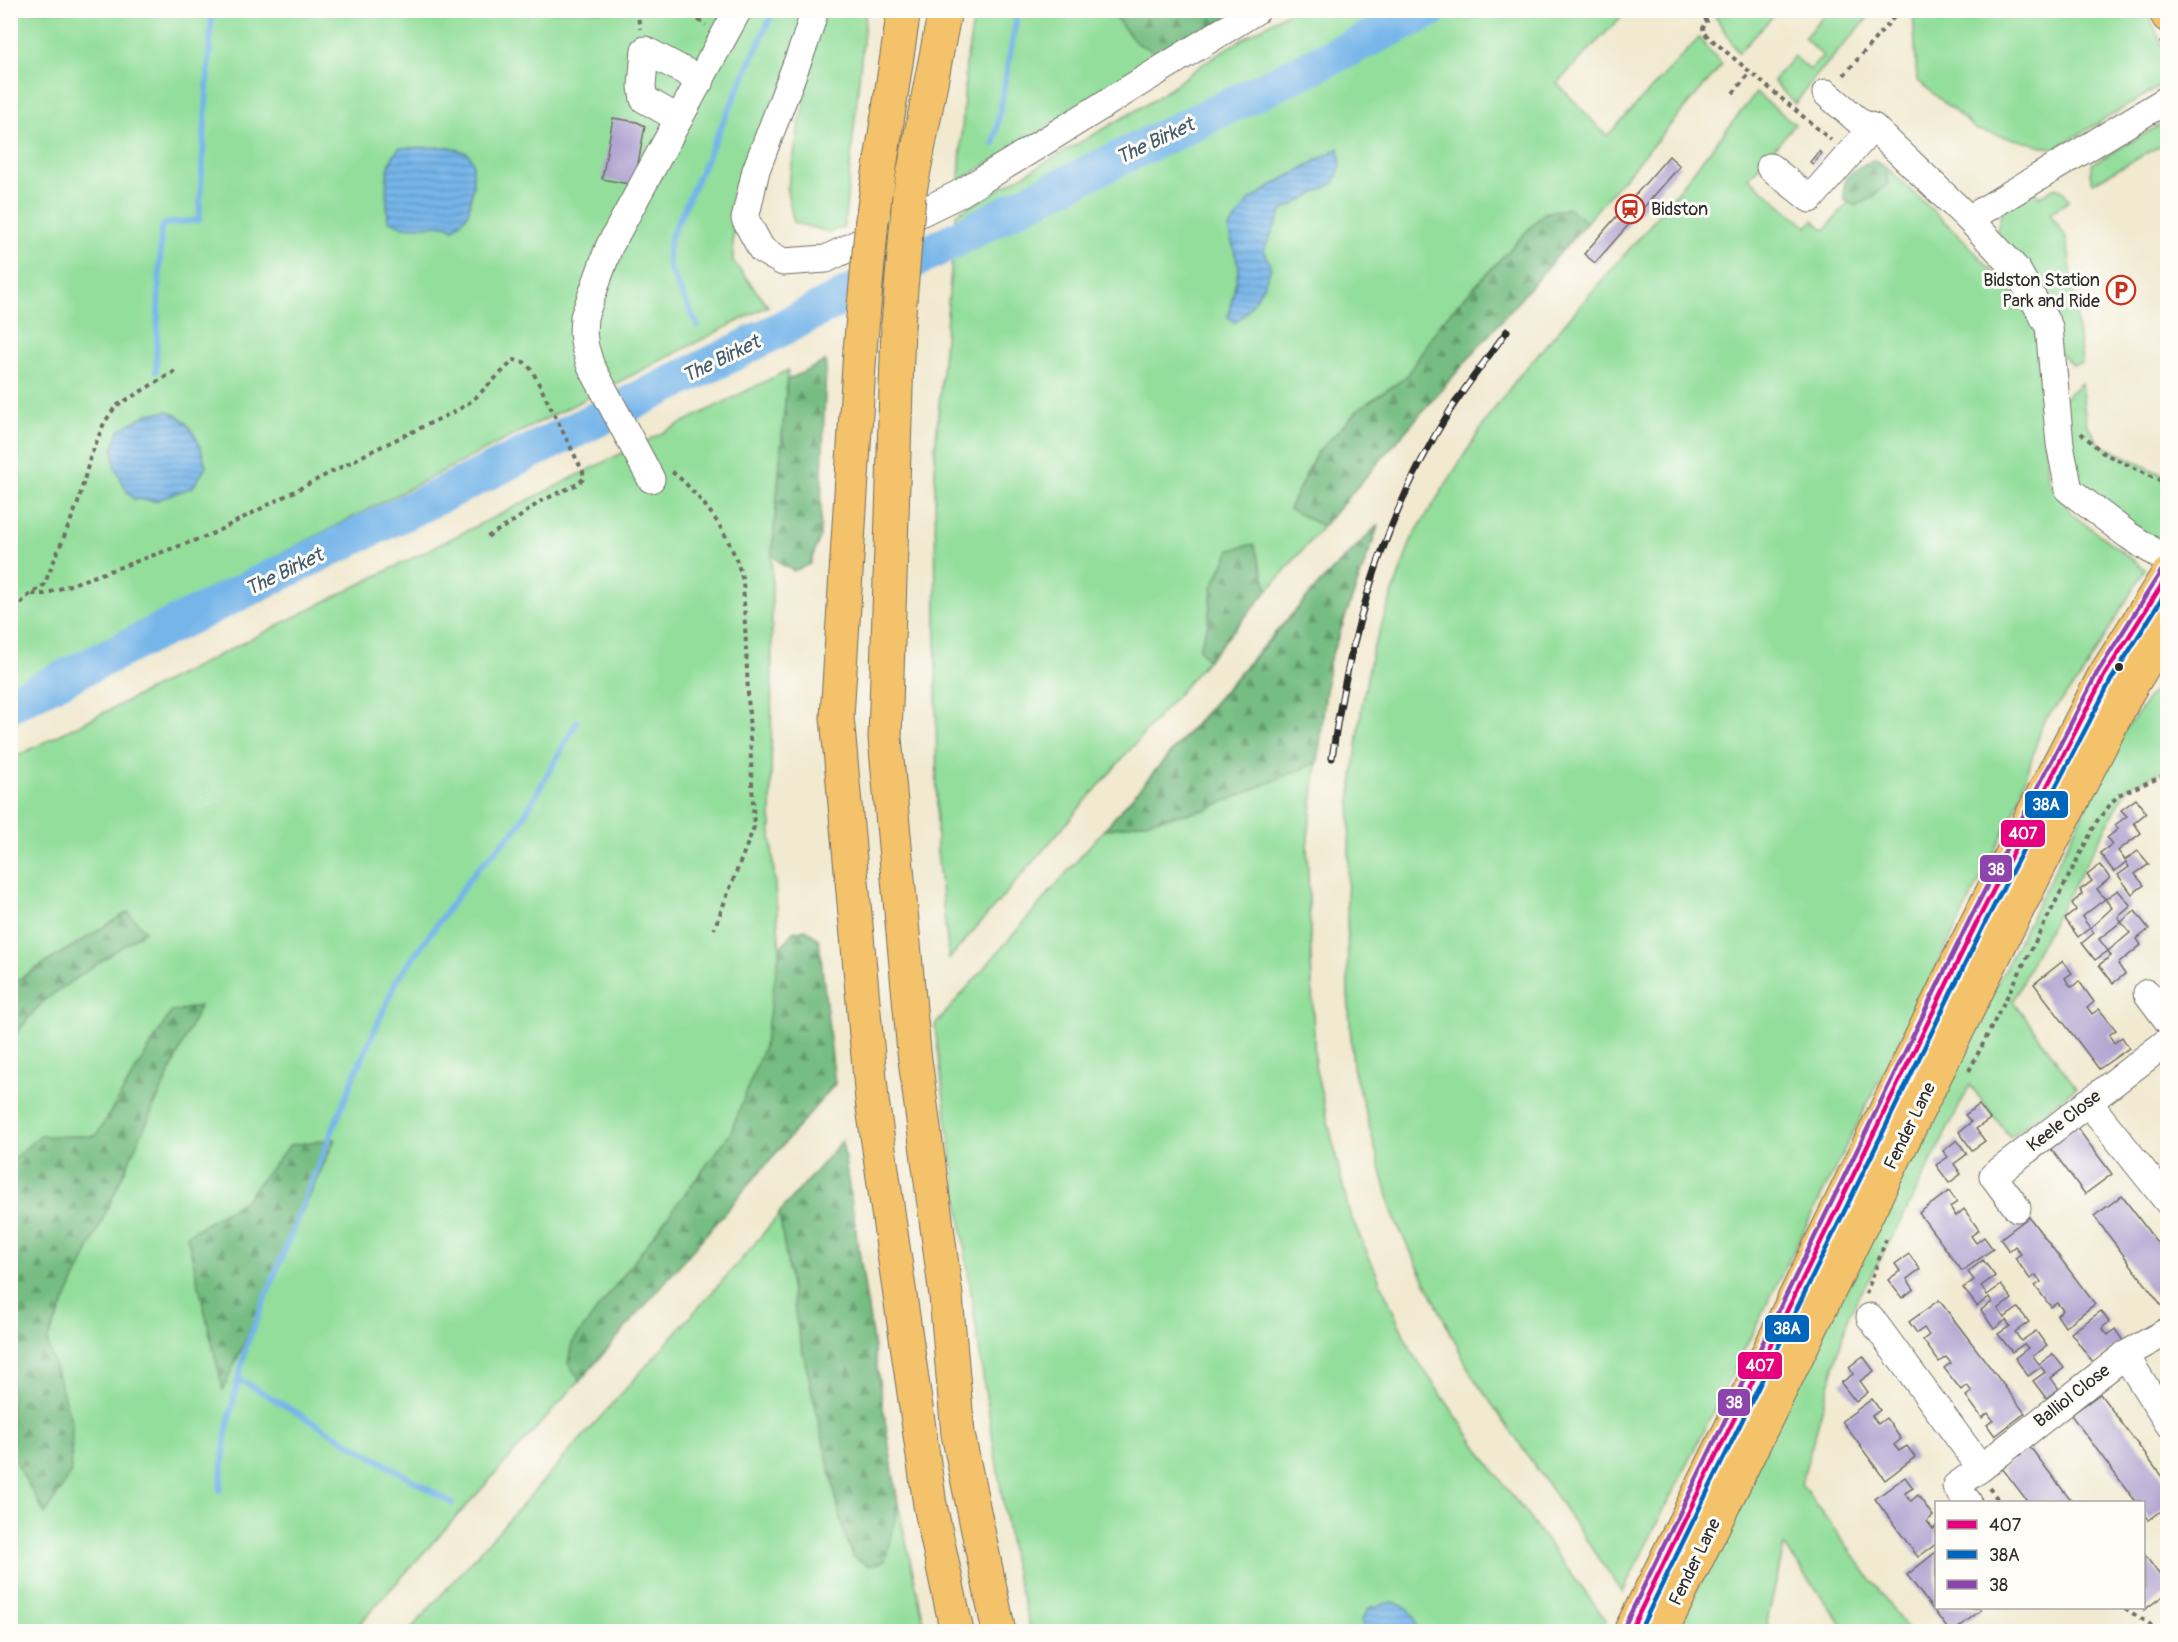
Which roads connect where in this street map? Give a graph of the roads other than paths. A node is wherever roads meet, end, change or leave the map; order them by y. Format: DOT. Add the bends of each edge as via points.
graph roads {
  1 [pos="738,10"];
  2 [pos="815,10"];
  3 [pos="890,10"];
  4 [pos="904,10"];
  5 [pos="930,10"];
  6 [pos="945,10"];
  7 [pos="1257,10"];
  8 [pos="2165,10"];
  9 [pos="2168,16"];
  10 [pos="701,80"];
  11 [pos="1835,84"];
  12 [pos="2168,99"];
  13 [pos="679,119"];
  14 [pos="1873,127"];
  15 [pos="1770,167"];
  16 [pos="909,196"];
  17 [pos="1970,219"];
  18 [pos="872,220"];
  19 [pos="646,470"];
  20 [pos="2168,561"];
  21 [pos="2168,574"];
  22 [pos="2168,626"];
  23 [pos="2147,993"];
  24 [pos="2168,1021"];
  25 [pos="2168,1041"];
  26 [pos="2088,1102"];
  27 [pos="2168,1202"];
  28 [pos="2017,1208"];
  29 [pos="1870,1317"];
  30 [pos="2168,1330"];
  31 [pos="2126,1355"];
  32 [pos="2168,1423"];
  33 [pos="1981,1468"];
  34 [pos="1967,1501"];
  35 [pos="1644,1624"];
  36 [pos="957,1632"];
  37 [pos="999,1632"];
  1 -- 10 [label="street"];
  2 -- 7 [label="street" via="756,170 745,219 762,250 783,262 826,259 959,194"];
  3 -- 18 [label="main road"];
  4 -- 18 [label="main road"];
  5 -- 16 [label="main road"];
  6 -- 16 [label="main road"];
  8 -- 9 [label="main road"];
  10 -- 13 [label="street"];
  10 -- 13 [label="street" via="645,50 644,99"];
  11 -- 14 [label="street" via="1861,123"];
  12 -- 17 [label="street"];
  13 -- 19 [label="street" via="609,247 584,317 590,364"];
  14 -- 15 [label="street" via="1810,199"];
  14 -- 17 [label="street"];
  16 -- 37 [label="main road, bridge" via="898,325 885,738 914,1052 946,1296 958,1434"];
  17 -- 20 [label="street" via="2018,270 2049,327 2060,444 2069,490"];
  18 -- 36 [label="main road, bridge" via="837,717 872,1100 930,1505"];
  21 -- 35 [label="main road, Fender Lane" via="2104,676 1984,909 1765,1359"];
  22 -- 35 [label="main road, Fender Lane" via="2128,691"];
  23 -- 24 [label="street"];
  25 -- 26 [label="street, Keele Close"];
  26 -- 27 [label="street"];
  26 -- 28 [label="street, Keele Close" via="1993,1176"];
  29 -- 33 [label="street"];
  30 -- 31 [label="street, Balliol Close"];
  31 -- 32 [label="street"];
  31 -- 33 [label="street, Balliol Close"];
  33 -- 34 [label="street, Balliol Close" via="1956,1486"];
}
